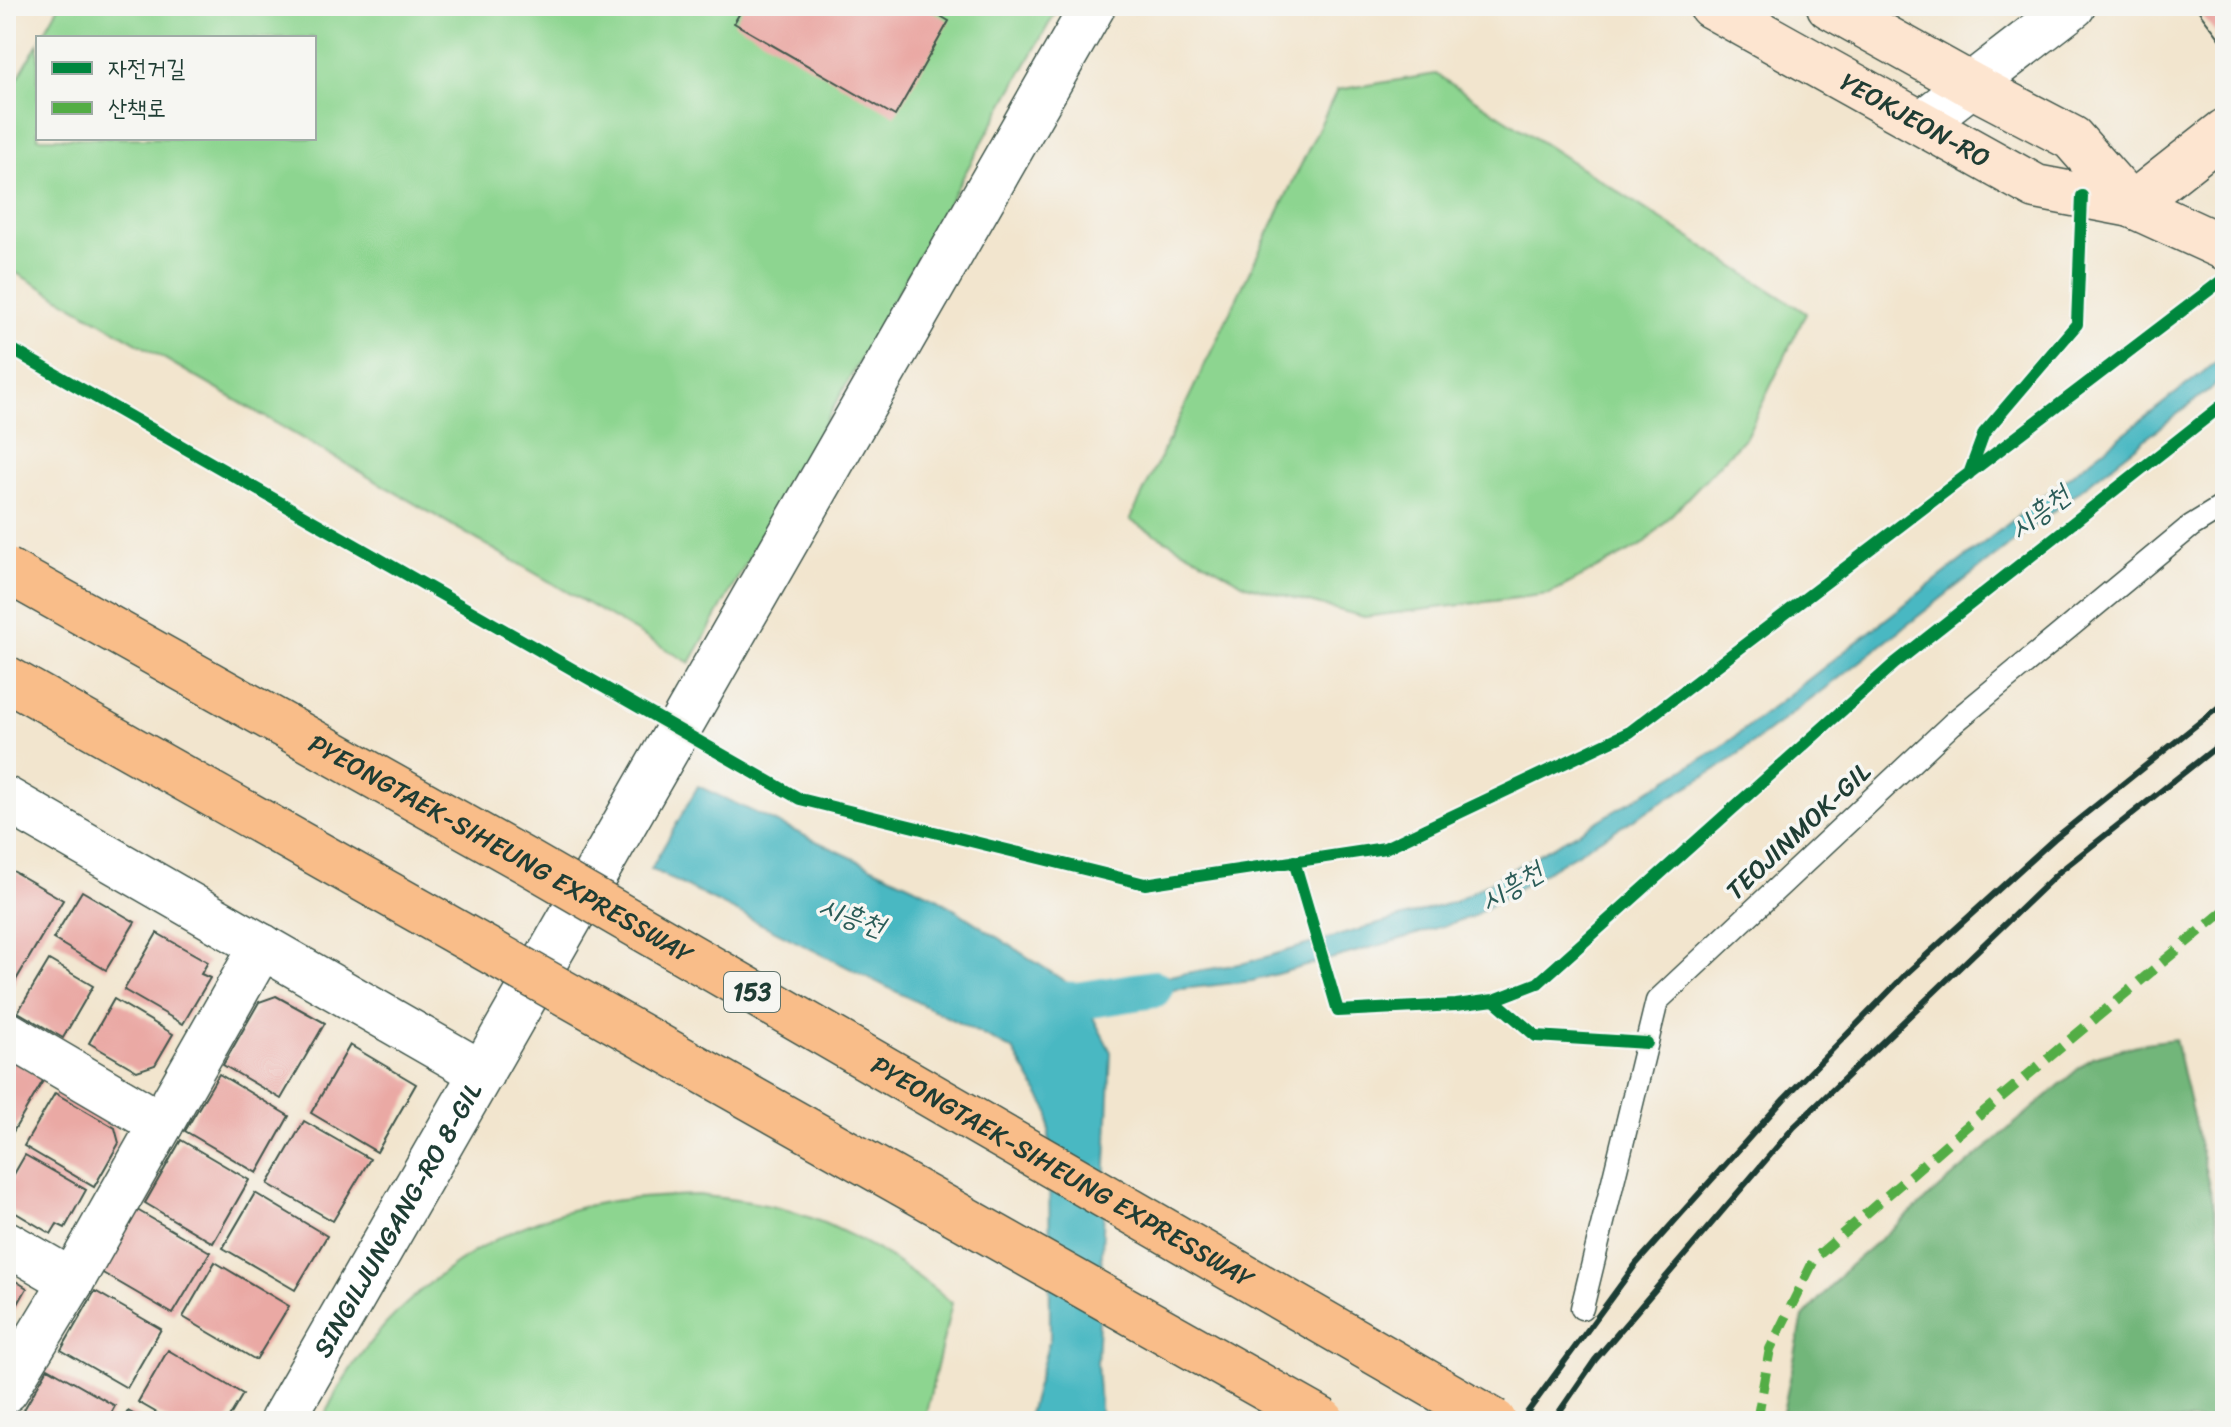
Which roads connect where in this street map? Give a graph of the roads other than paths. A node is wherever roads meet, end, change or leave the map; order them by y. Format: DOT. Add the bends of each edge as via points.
graph roads {
  1 [pos="1093,6"];
  2 [pos="1711,6"];
  3 [pos="1829,6"];
  4 [pos="2073,6"];
  5 [pos="1971,85"];
  6 [pos="1923,122"];
  7 [pos="2225,131"];
  8 [pos="2131,205"];
  9 [pos="2208,240"];
  10 [pos="2225,505"];
  11 [pos="6,570"];
  12 [pos="6,678"];
  13 [pos="6,799"];
  14 [pos="262,946"];
  15 [pos="6,1033"];
  16 [pos="482,1073"];
  17 [pos="161,1124"];
  18 [pos="6,1243"];
  19 [pos="72,1281"];
  20 [pos="1582,1308"];
  21 [pos="6,1390"];
  22 [pos="282,1421"];
  23 [pos="1323,1421"];
  24 [pos="1494,1421"];
  1 -- 16 [label="street"];
  2 -- 6 [label="street, YEOKJEON-RO"];
  3 -- 5 [label="street"];
  4 -- 5 [label="street"];
  5 -- 6 [label="street"];
  5 -- 8 [label="street" via="2072,138"];
  6 -- 8 [label="street, YEOKJEON-RO" via="2036,187"];
  7 -- 8 [label="street"];
  8 -- 9 [label="street"];
  10 -- 20 [label="lane, TEOJINMOK-GIL" via="2191,526 1952,724 1657,1001"];
  11 -- 24 [label="highway, PYEONGTAEK-SIHEUNG EXPRESSWAY / 153, bridge" via="551,875"];
  12 -- 23 [label="highway, bridge"];
  13 -- 14 [label="street, SINGILJUNGANG-RO 8-GIL"];
  14 -- 16 [label="street, SINGILJUNGANG-RO 8-GIL"];
  14 -- 17 [label="street"];
  15 -- 17 [label="street"];
  16 -- 22 [label="street, SINGILJUNGANG-RO 8-GIL"];
  17 -- 19 [label="street"];
  18 -- 19 [label="street"];
  19 -- 21 [label="street"];
}
